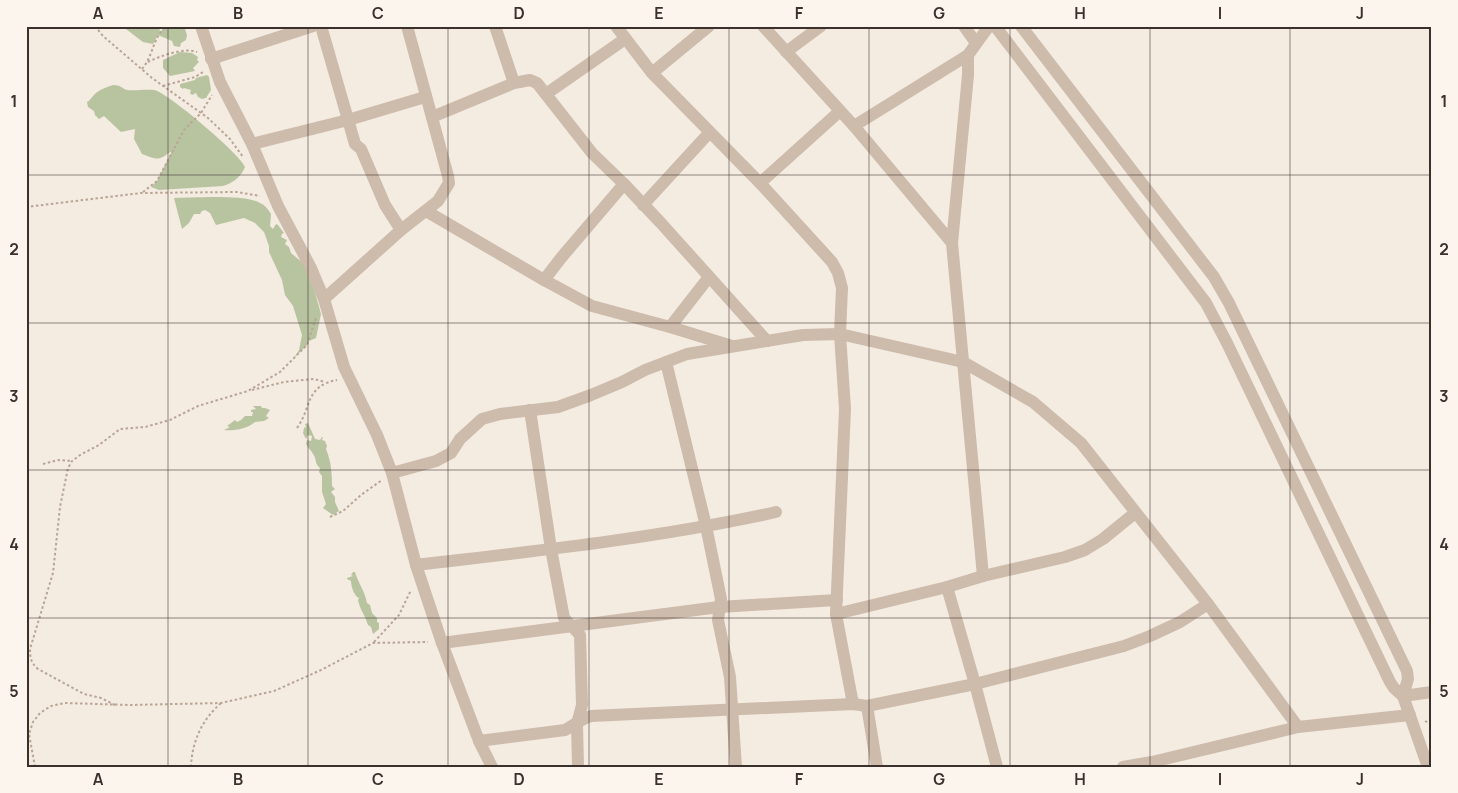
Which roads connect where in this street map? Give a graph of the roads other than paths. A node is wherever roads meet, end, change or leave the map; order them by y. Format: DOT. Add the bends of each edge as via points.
graph roads {
  1 [pos="201,26"];
  2 [pos="313,26"];
  3 [pos="321,26"];
  4 [pos="406,26"];
  5 [pos="495,26"];
  6 [pos="616,26"];
  7 [pos="709,26"];
  8 [pos="763,26"];
  9 [pos="821,26"];
  10 [pos="964,26"];
  11 [pos="989,26"];
  12 [pos="995,26"];
  13 [pos="1021,26"];
  14 [pos="625,39"];
  15 [pos="976,43"];
  16 [pos="786,52"];
  17 [pos="968,54"];
  18 [pos="206,61"];
  19 [pos="652,73"];
  20 [pos="514,83"];
  21 [pos="546,94"];
  22 [pos="426,97"];
  23 [pos="840,111"];
  24 [pos="432,117"];
  25 [pos="348,120"];
  26 [pos="854,126"];
  27 [pos="709,133"];
  28 [pos="252,144"];
  29 [pos="1115,148"];
  30 [pos="1097,161"];
  31 [pos="760,183"];
  32 [pos="624,184"];
  33 [pos="643,205"];
  34 [pos="426,211"];
  35 [pos="401,230"];
  36 [pos="952,242"];
  37 [pos="709,277"];
  38 [pos="544,280"];
  39 [pos="324,299"];
  40 [pos="670,327"];
  41 [pos="840,334"];
  42 [pos="766,341"];
  43 [pos="734,346"];
  44 [pos="666,362"];
  45 [pos="963,362"];
  46 [pos="530,410"];
  47 [pos="392,472"];
  48 [pos="776,512"];
  49 [pos="1135,513"];
  50 [pos="706,526"];
  51 [pos="551,550"];
  52 [pos="416,565"];
  53 [pos="983,576"];
  54 [pos="947,587"];
  55 [pos="837,600"];
  56 [pos="1208,604"];
  57 [pos="719,607"];
  58 [pos="836,614"];
  59 [pos="571,626"];
  60 [pos="442,643"];
  61 [pos="976,684"];
  62 [pos="1432,692"];
  63 [pos="1403,696"];
  64 [pos="853,704"];
  65 [pos="867,706"];
  66 [pos="732,710"];
  67 [pos="1410,715"];
  68 [pos="577,724"];
  69 [pos="1298,727"];
  70 [pos="480,741"];
  71 [pos="492,767"];
  72 [pos="578,767"];
  73 [pos="736,767"];
  74 [pos="877,767"];
  75 [pos="997,767"];
  76 [pos="1123,767"];
  77 [pos="1428,767"];
  1 -- 18 [label="street"];
  2 -- 18 [label="street"];
  3 -- 25 [label="street"];
  4 -- 22 [label="street"];
  5 -- 20 [label="street"];
  6 -- 14 [label="street"];
  7 -- 19 [label="street"];
  8 -- 16 [label="street"];
  9 -- 16 [label="street"];
  10 -- 15 [label="street"];
  11 -- 15 [label="street"];
  12 -- 30 [label="street"];
  13 -- 29 [label="street"];
  14 -- 19 [label="street"];
  14 -- 21 [label="street"];
  15 -- 17 [label="street"];
  16 -- 23 [label="street"];
  17 -- 26 [label="street"];
  17 -- 36 [label="street"];
  18 -- 28 [label="street"];
  19 -- 27 [label="street"];
  20 -- 21 [label="street" via="530,80"];
  20 -- 24 [label="street"];
  21 -- 32 [label="street" via="592,153"];
  22 -- 24 [label="street"];
  22 -- 25 [label="street"];
  23 -- 26 [label="street"];
  23 -- 31 [label="street"];
  24 -- 34 [label="street" via="449,183 438,201"];
  25 -- 28 [label="street"];
  25 -- 35 [label="street" via="355,144 361,149 385,205"];
  26 -- 36 [label="street"];
  27 -- 31 [label="street"];
  27 -- 33 [label="street"];
  28 -- 39 [label="street" via="278,206"];
  29 -- 30 [label="street"];
  29 -- 63 [label="street" via="1214,277 1230,303 1407,671"];
  30 -- 63 [label="street" via="1206,303 1390,682"];
  31 -- 41 [label="street" via="832,262 838,273 842,288"];
  32 -- 33 [label="street"];
  32 -- 38 [label="street"];
  33 -- 37 [label="street"];
  34 -- 35 [label="street"];
  34 -- 38 [label="street"];
  35 -- 39 [label="street"];
  36 -- 45 [label="street"];
  37 -- 40 [label="street"];
  37 -- 42 [label="street"];
  38 -- 40 [label="street" via="592,306"];
  39 -- 47 [label="street" via="344,367 378,435"];
  40 -- 43 [label="street"];
  41 -- 42 [label="street"];
  41 -- 45 [label="street"];
  41 -- 55 [label="street" via="845,409"];
  42 -- 43 [label="street"];
  43 -- 44 [label="street" via="688,354"];
  44 -- 46 [label="street" via="558,407"];
  44 -- 50 [label="street"];
  45 -- 49 [label="street" via="1032,402 1081,442"];
  45 -- 53 [label="street"];
  46 -- 47 [label="street" via="482,419 460,439 451,453 436,461"];
  46 -- 51 [label="street"];
  47 -- 52 [label="street"];
  48 -- 50 [label="street"];
  49 -- 53 [label="street" via="1085,550"];
  49 -- 56 [label="street"];
  50 -- 51 [label="street"];
  50 -- 57 [label="street" via="721,598"];
  51 -- 52 [label="street"];
  51 -- 59 [label="street" via="564,618"];
  52 -- 60 [label="street"];
  53 -- 54 [label="street"];
  54 -- 58 [label="street"];
  54 -- 61 [label="street"];
  55 -- 57 [label="street"];
  55 -- 58 [label="street"];
  56 -- 61 [label="street" via="1180,622 1124,646"];
  56 -- 69 [label="street"];
  57 -- 59 [label="street"];
  57 -- 66 [label="street" via="718,620 730,677"];
  58 -- 64 [label="street"];
  59 -- 60 [label="street"];
  59 -- 68 [label="street" via="580,635 582,705"];
  60 -- 70 [label="street"];
  61 -- 65 [label="street"];
  61 -- 75 [label="street"];
  62 -- 63 [label="street"];
  63 -- 67 [label="street"];
  64 -- 65 [label="street"];
  64 -- 66 [label="street"];
  65 -- 74 [label="street"];
  66 -- 68 [label="street" via="591,716"];
  66 -- 73 [label="street"];
  67 -- 69 [label="street"];
  67 -- 77 [label="street"];
  68 -- 70 [label="street" via="565,730"];
  68 -- 72 [label="street"];
  69 -- 76 [label="street"];
  70 -- 71 [label="street"];
}
